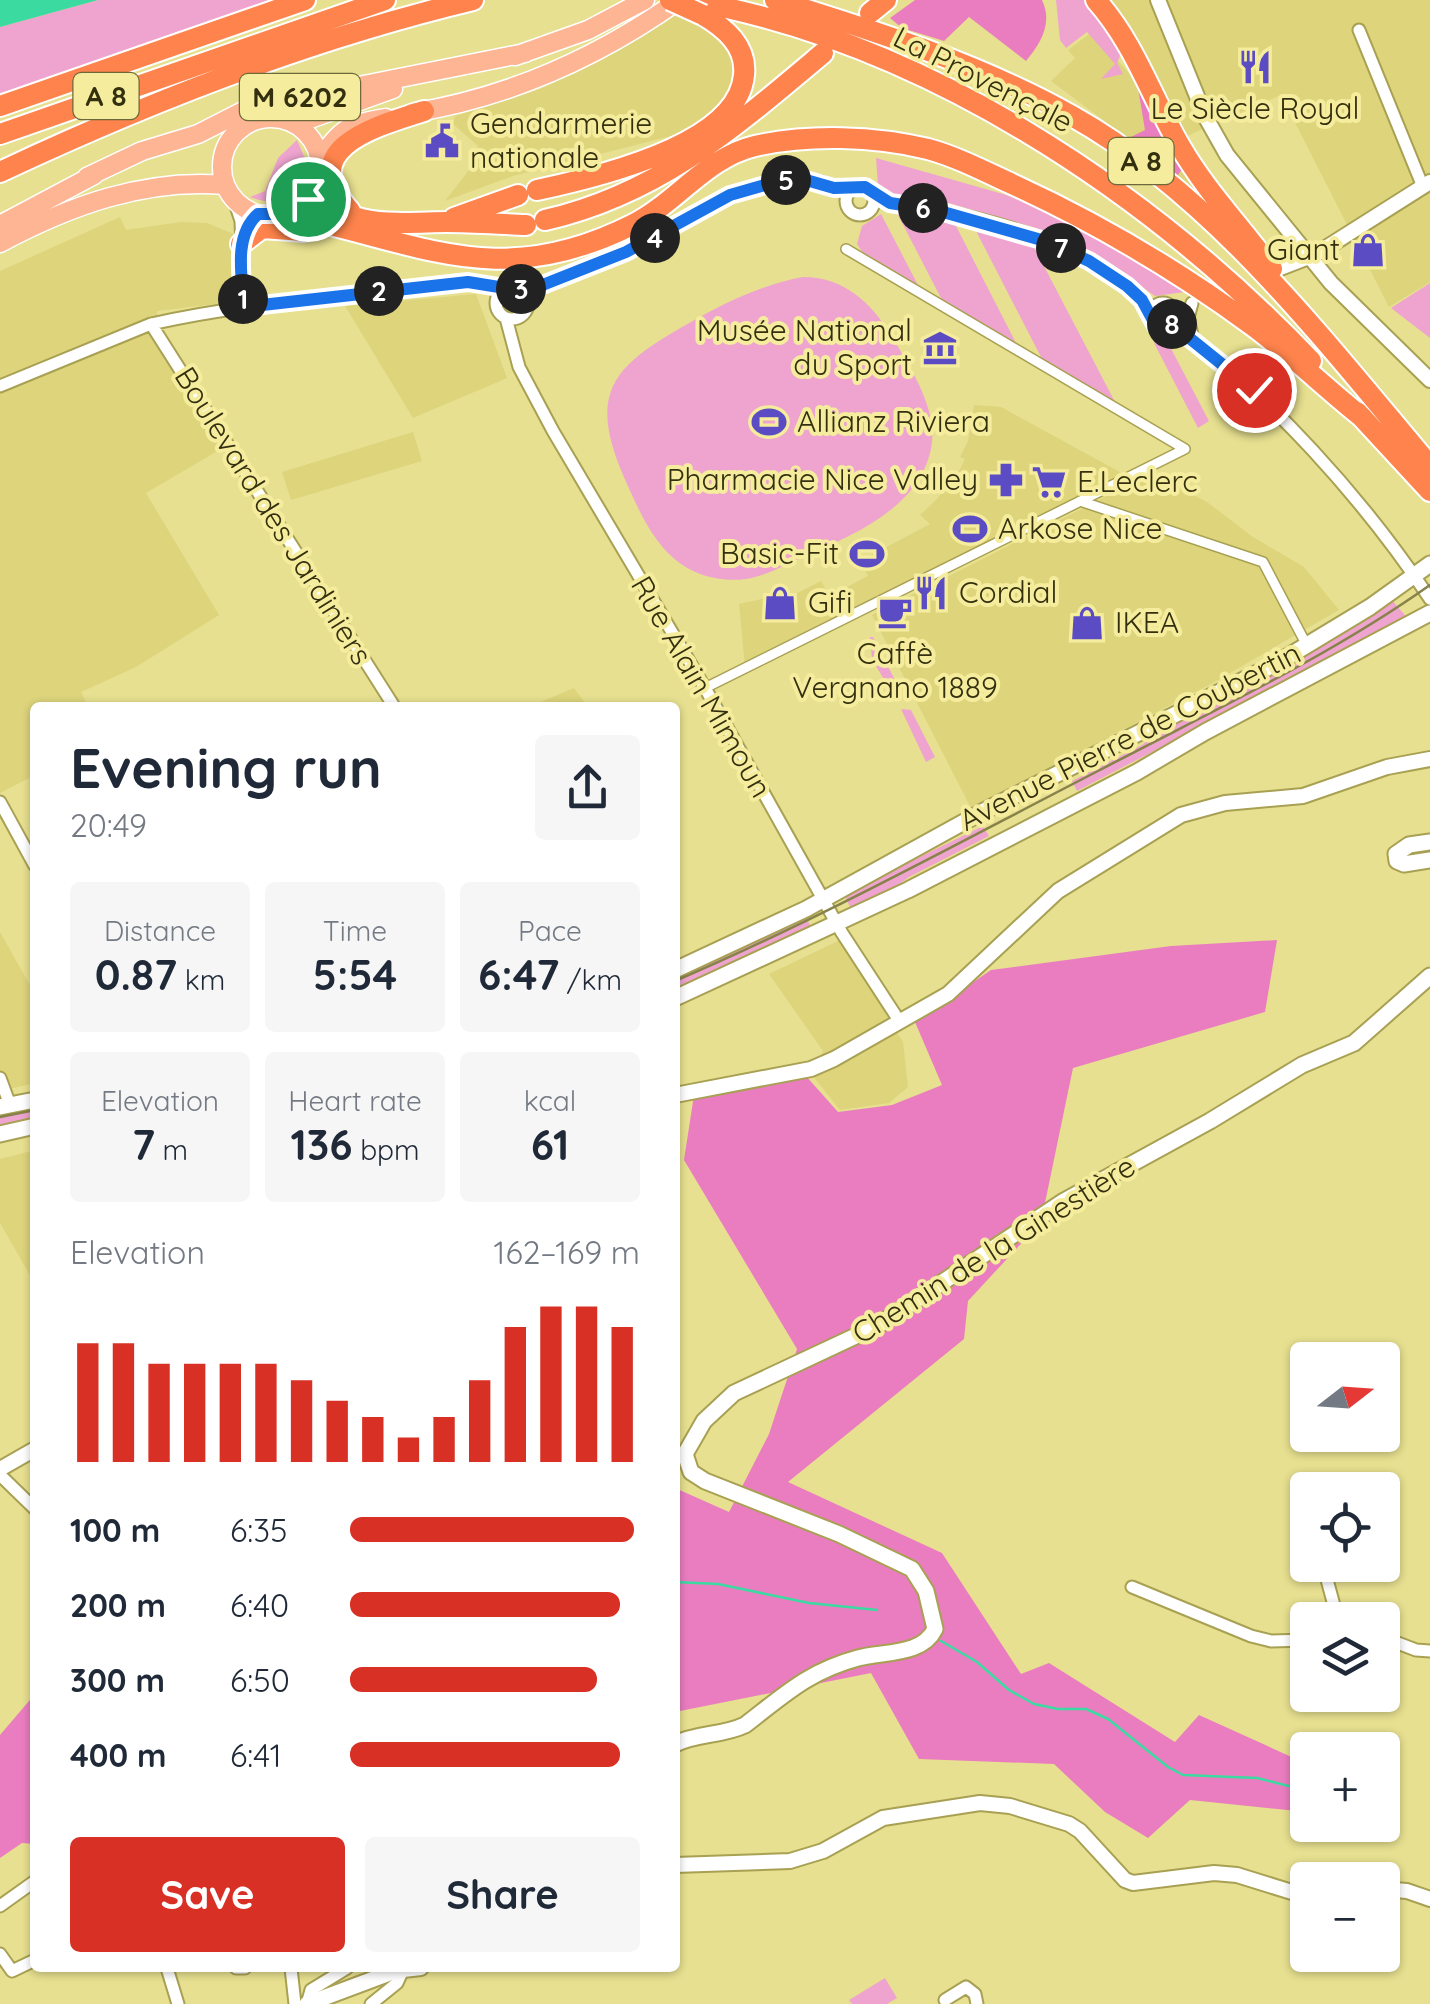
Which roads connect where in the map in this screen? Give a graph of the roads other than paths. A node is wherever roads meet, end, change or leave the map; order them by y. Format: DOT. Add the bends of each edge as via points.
graph roads {
  1 [pos="305,0"];
  2 [pos="385,0"];
  3 [pos="473,0"];
  4 [pos="645,0"];
  5 [pos="670,0"];
  6 [pos="682,0"];
  7 [pos="775,0"];
  8 [pos="1096,0"];
  9 [pos="1158,0"];
  10 [pos="709,10"];
  11 [pos="1358,30"];
  12 [pos="526,53"];
  13 [pos="822,53"];
  14 [pos="0,106"];
  15 [pos="424,112"];
  16 [pos="289,121"];
  17 [pos="0,134"];
  18 [pos="234,134"];
  19 [pos="320,161"];
  20 [pos="0,172"];
  21 [pos="87,178"];
  22 [pos="1426,185"];
  23 [pos="316,186"];
  24 [pos="834,188"];
  25 [pos="853,188"];
  26 [pos="230,192"];
  27 [pos="871,192"];
  28 [pos="890,203"];
  29 [pos="846,206"];
  30 [pos="258,214"];
  31 [pos="282,214"];
  32 [pos="865,214"];
  33 [pos="442,222"];
  34 [pos="350,223"];
  35 [pos="0,226"];
  36 [pos="0,243"];
  37 [pos="241,244"];
  38 [pos="846,250"];
  39 [pos="1310,258"];
  40 [pos="1278,270"];
  41 [pos="478,283"];
  42 [pos="540,286"];
  43 [pos="505,288"];
  44 [pos="520,289"];
  45 [pos="1142,300"];
  46 [pos="495,301"];
  47 [pos="1160,303"];
  48 [pos="528,304"];
  49 [pos="244,307"];
  50 [pos="1174,309"];
  51 [pos="520,316"];
  52 [pos="506,318"];
  53 [pos="1151,319"];
  54 [pos="151,324"];
  55 [pos="1172,324"];
  56 [pos="1193,338"];
  57 [pos="515,345"];
  58 [pos="1332,352"];
  59 [pos="1430,380"];
  60 [pos="0,386"];
  61 [pos="1363,418"];
  62 [pos="1428,481"];
  63 [pos="1080,501"];
  64 [pos="1430,564"];
  65 [pos="1414,576"];
  66 [pos="1430,599"];
  67 [pos="1430,613"];
  68 [pos="1304,640"];
  69 [pos="729,660"];
  70 [pos="732,674"];
  71 [pos="704,688"];
  72 [pos="391,702"];
  73 [pos="1430,759"];
  74 [pos="0,802"];
  75 [pos="1430,842"];
  76 [pos="30,857"];
  77 [pos="1430,860"];
  78 [pos="823,900"];
  79 [pos="836,923"];
  80 [pos="680,968"];
  81 [pos="1430,976"];
  82 [pos="680,996"];
  83 [pos="900,1022"];
  84 [pos="0,1078"];
  85 [pos="680,1094"];
  86 [pos="30,1101"];
  87 [pos="5,1106"];
  88 [pos="30,1127"];
  89 [pos="0,1134"];
  90 [pos="30,1452"];
  91 [pos="0,1472"];
  92 [pos="30,1504"];
  93 [pos="1132,1588"];
  94 [pos="1290,1640"];
  95 [pos="1400,1644"];
  96 [pos="1430,1651"];
  97 [pos="680,1742"];
  98 [pos="680,1865"];
  99 [pos="30,1885"];
  100 [pos="1290,1891"];
  101 [pos="1400,1891"];
  102 [pos="1430,1899"];
  103 [pos="0,1906"];
  104 [pos="0,1954"];
  105 [pos="30,1962"];
  106 [pos="168,1972"];
  107 [pos="292,1972"];
  108 [pos="341,1972"];
  109 [pos="392,1972"];
  110 [pos="401,1972"];
  111 [pos="945,2000"];
  112 [pos="178,2004"];
  113 [pos="296,2004"];
  114 [pos="307,2004"];
  115 [pos="371,2004"];
  116 [pos="977,2004"];
  1 -- 14 [label="highway"];
  2 -- 17 [label="highway, A 8"];
  3 -- 20 [label="highway, A 8" via="158,101"];
  4 -- 12 [label="main road, M 6202"];
  5 -- 10 [label="highway, bridge"];
  6 -- 10 [label="highway, La Provençale / A 8"];
  6 -- 15 [label="main road, M 6202" via="537,80"];
  7 -- 58 [label="highway, La Provençale / A 8" via="900,41 1072,116 1205,215"];
  8 -- 58 [label="highway" via="1136,56 1194,168"];
  9 -- 39 [label="street" via="1217,140"];
  10 -- 33 [label="highway" via="745,65 740,94 724,118 614,170"];
  10 -- 61 [label="highway, La Provençale / A 8" via="820,35 922,76 1045,142 1253,304"];
  11 -- 22 [label="street"];
  12 -- 16 [label="main road, M 6202"];
  12 -- 21 [label="main road, M 6202" via="249,108"];
  13 -- 33 [label="highway" via="726,134 648,184 535,222"];
  15 -- 19 [label="main road, M 6202" via="346,127"];
  15 -- 34 [label="highway" via="354,136 342,147 332,181"];
  16 -- 18 [label="main road" via="260,118"];
  16 -- 19 [label="main road" via="306,133"];
  18 -- 21 [label="main road, M 6202"];
  18 -- 26 [label="main road" via="222,158"];
  19 -- 23 [label="main road"];
  21 -- 35 [label="main road, M 6202"];
  22 -- 39 [label="street"];
  23 -- 31 [label="main road"];
  23 -- 34 [label="highway"];
  24 -- 25 [label="street"];
  24 -- 29 [label="street"];
  24 -- 42 [label="street" via="795,180 748,188 626,252"];
  25 -- 27 [label="street"];
  25 -- 29 [label="street"];
  26 -- 30 [label="main road"];
  26 -- 36 [label="main road" via="170,185 108,198"];
  26 -- 37 [label="street"];
  27 -- 28 [label="street"];
  27 -- 32 [label="street" via="874,204"];
  28 -- 32 [label="street"];
  28 -- 45 [label="street" via="1045,241 1089,261"];
  29 -- 32 [label="street"];
  30 -- 31 [label="main road"];
  30 -- 37 [label="street"];
  31 -- 34 [label="highway"];
  33 -- 34 [label="highway"];
  34 -- 37 [label="highway" via="262,228"];
  34 -- 61 [label="highway" via="446,254 528,259 584,246 639,222 751,146 853,139 928,149 1074,212 1154,258 1256,328"];
  37 -- 49 [label="street"];
  38 -- 63 [label="street" via="1185,449 1147,462"];
  39 -- 40 [label="street"];
  39 -- 59 [label="street"];
  41 -- 43 [label="street, Boulevard des Jardiniers"];
  41 -- 46 [label="street"];
  41 -- 49 [label="street, Boulevard des Jardiniers"];
  42 -- 44 [label="street"];
  42 -- 48 [label="street"];
  43 -- 44 [label="street"];
  43 -- 46 [label="street"];
  44 -- 48 [label="street"];
  45 -- 47 [label="street"];
  45 -- 53 [label="street"];
  46 -- 52 [label="street"];
  47 -- 50 [label="street"];
  47 -- 53 [label="street"];
  48 -- 51 [label="street"];
  49 -- 54 [label="street, Boulevard des Jardiniers"];
  50 -- 55 [label="street"];
  50 -- 56 [label="street" via="1197,301 1188,318"];
  51 -- 52 [label="street"];
  51 -- 57 [label="street, Rue Alain Mimoun"];
  52 -- 57 [label="street, Rue Alain Mimoun"];
  53 -- 55 [label="street" via="1160,328"];
  54 -- 60 [label="street, Boulevard des Jardiniers"];
  54 -- 72 [label="street, Boulevard des Jardiniers"];
  55 -- 56 [label="street"];
  56 -- 65 [label="street" via="1271,406"];
  57 -- 71 [label="street, Rue Alain Mimoun" via="525,381"];
  58 -- 62 [label="highway, La Provençale / A 8"];
  61 -- 62 [label="highway, La Provençale / A 8"];
  63 -- 68 [label="street" via="1263,562"];
  63 -- 70 [label="street"];
  64 -- 65 [label="main road, Avenue Pierre de Coubertin"];
  65 -- 66 [label="street"];
  65 -- 78 [label="main road, Avenue Pierre de Coubertin" via="1279,662"];
  67 -- 79 [label="main road, Avenue Pierre de Coubertin" via="1137,772"];
  69 -- 70 [label="street"];
  70 -- 71 [label="street"];
  71 -- 78 [label="street, Rue Alain Mimoun"];
  73 -- 83 [label="street" via="1303,796 1224,803 1181,815 1058,891 962,982"];
  74 -- 76 [label="street"];
  75 -- 77 [label="main road" via="1396,854 1404,864"];
  78 -- 79 [label="street, Rue Alain Mimoun"];
  78 -- 80 [label="main road, Avenue Pierre de Coubertin"];
  79 -- 82 [label="main road, Avenue Pierre de Coubertin"];
  79 -- 83 [label="street, Rue Alain Mimoun"];
  81 -- 97 [label="main road, Chemin de la Ginestière" via="1354,1044 1302,1065 1064,1201 877,1326 761,1378 716,1408 685,1454 691,1472 912,1569 926,1591 935,1630 920,1646 802,1679 734,1730"];
  83 -- 85 [label="street" via="811,1069"];
  84 -- 87 [label="street"];
  86 -- 87 [label="main road"];
  88 -- 89 [label="main road"];
  90 -- 91 [label="street"];
  91 -- 92 [label="street"];
  93 -- 94 [label="street" via="1251,1636"];
  95 -- 96 [label="street"];
  98 -- 100 [label="street" via="790,1861 896,1814 995,1803 1069,1824 1133,1883 1214,1872"];
  99 -- 103 [label="street"];
  101 -- 102 [label="street"];
  104 -- 105 [label="street" via="12,1971"];
  106 -- 112 [label="street"];
  107 -- 113 [label="street"];
  108 -- 114 [label="street" via="312,1990"];
  109 -- 114 [label="main road"];
  110 -- 115 [label="street"];
  111 -- 116 [label="street" via="966,1988"];
}
